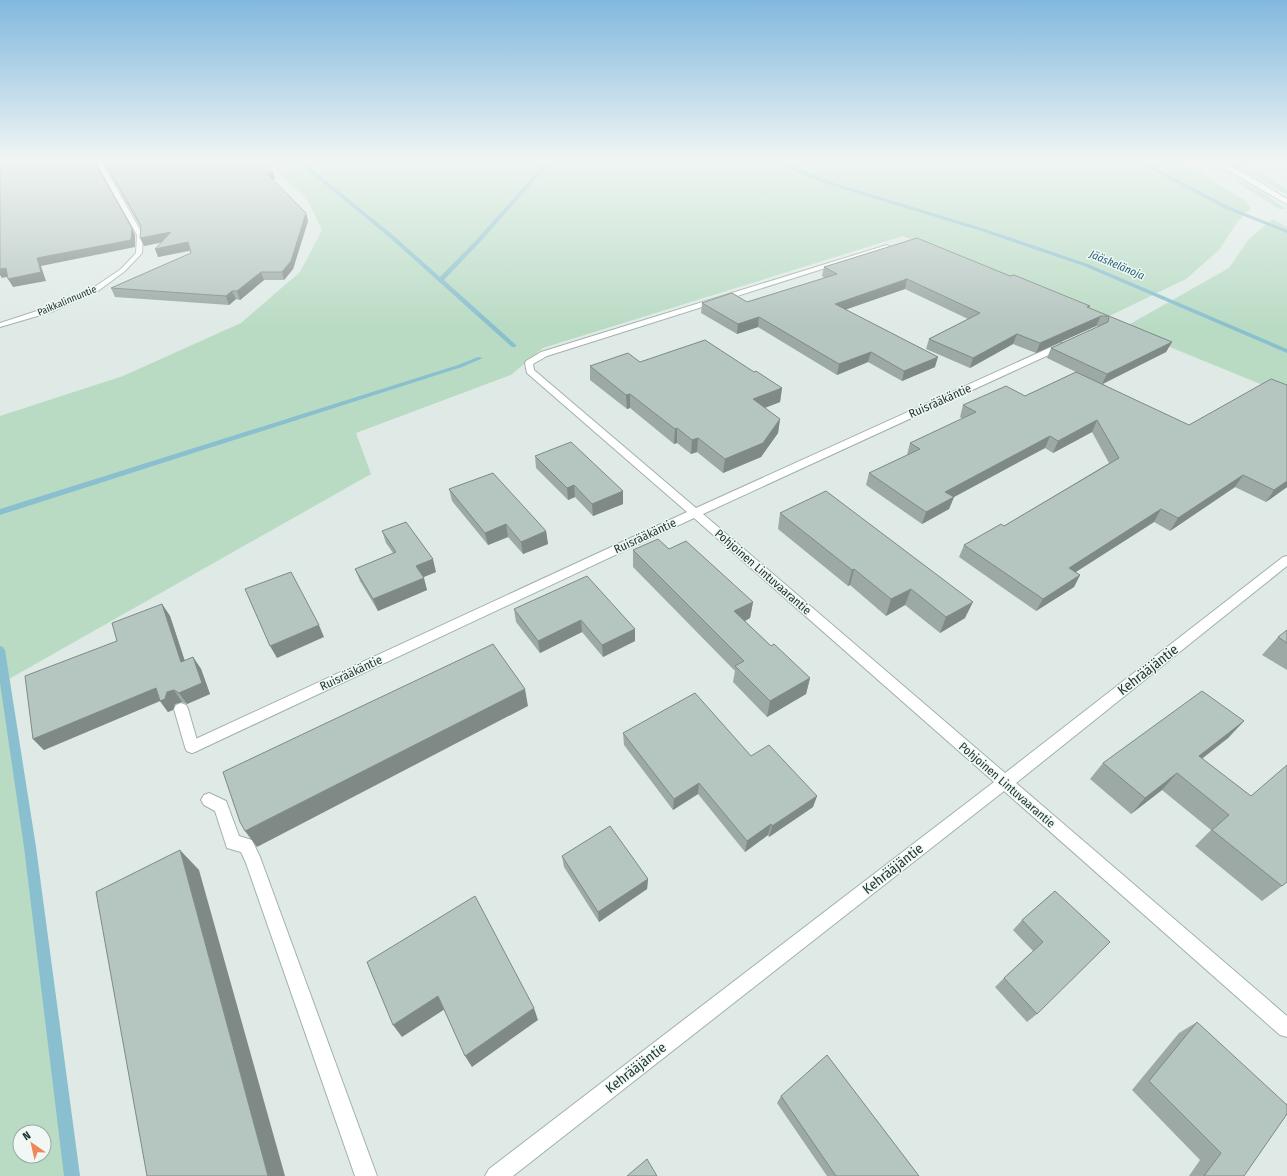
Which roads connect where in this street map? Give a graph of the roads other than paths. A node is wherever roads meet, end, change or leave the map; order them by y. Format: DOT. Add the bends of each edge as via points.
graph roads {
  1 [pos="129,216"];
  2 [pos="888,247"];
  3 [pos="0,325"];
  4 [pos="1071,342"];
  5 [pos="695,513"];
  6 [pos="1287,560"];
  7 [pos="181,709"];
  8 [pos="1004,783"];
  9 [pos="209,800"];
  10 [pos="1287,1028"];
  11 [pos="366,1176"];
  12 [pos="496,1176"];
  1 -- 3 [label="street, Paikkalinnuntie" via="140,235 140,252 123,270 101,286 66,303"];
  2 -- 5 [label="street, Pohjoinen Lintuvaarantie" via="544,354 529,363 530,371"];
  4 -- 5 [label="street, Ruisrääkäntie"];
  5 -- 7 [label="street, Ruisrääkäntie" via="192,747"];
  5 -- 8 [label="street, Pohjoinen Lintuvaarantie"];
  6 -- 8 [label="street, Kehrääjäntie"];
  8 -- 10 [label="street, Pohjoinen Lintuvaarantie"];
  8 -- 12 [label="street, Kehrääjäntie"];
  9 -- 11 [label="street" via="221,806 233,843 246,845 254,864"];
}
